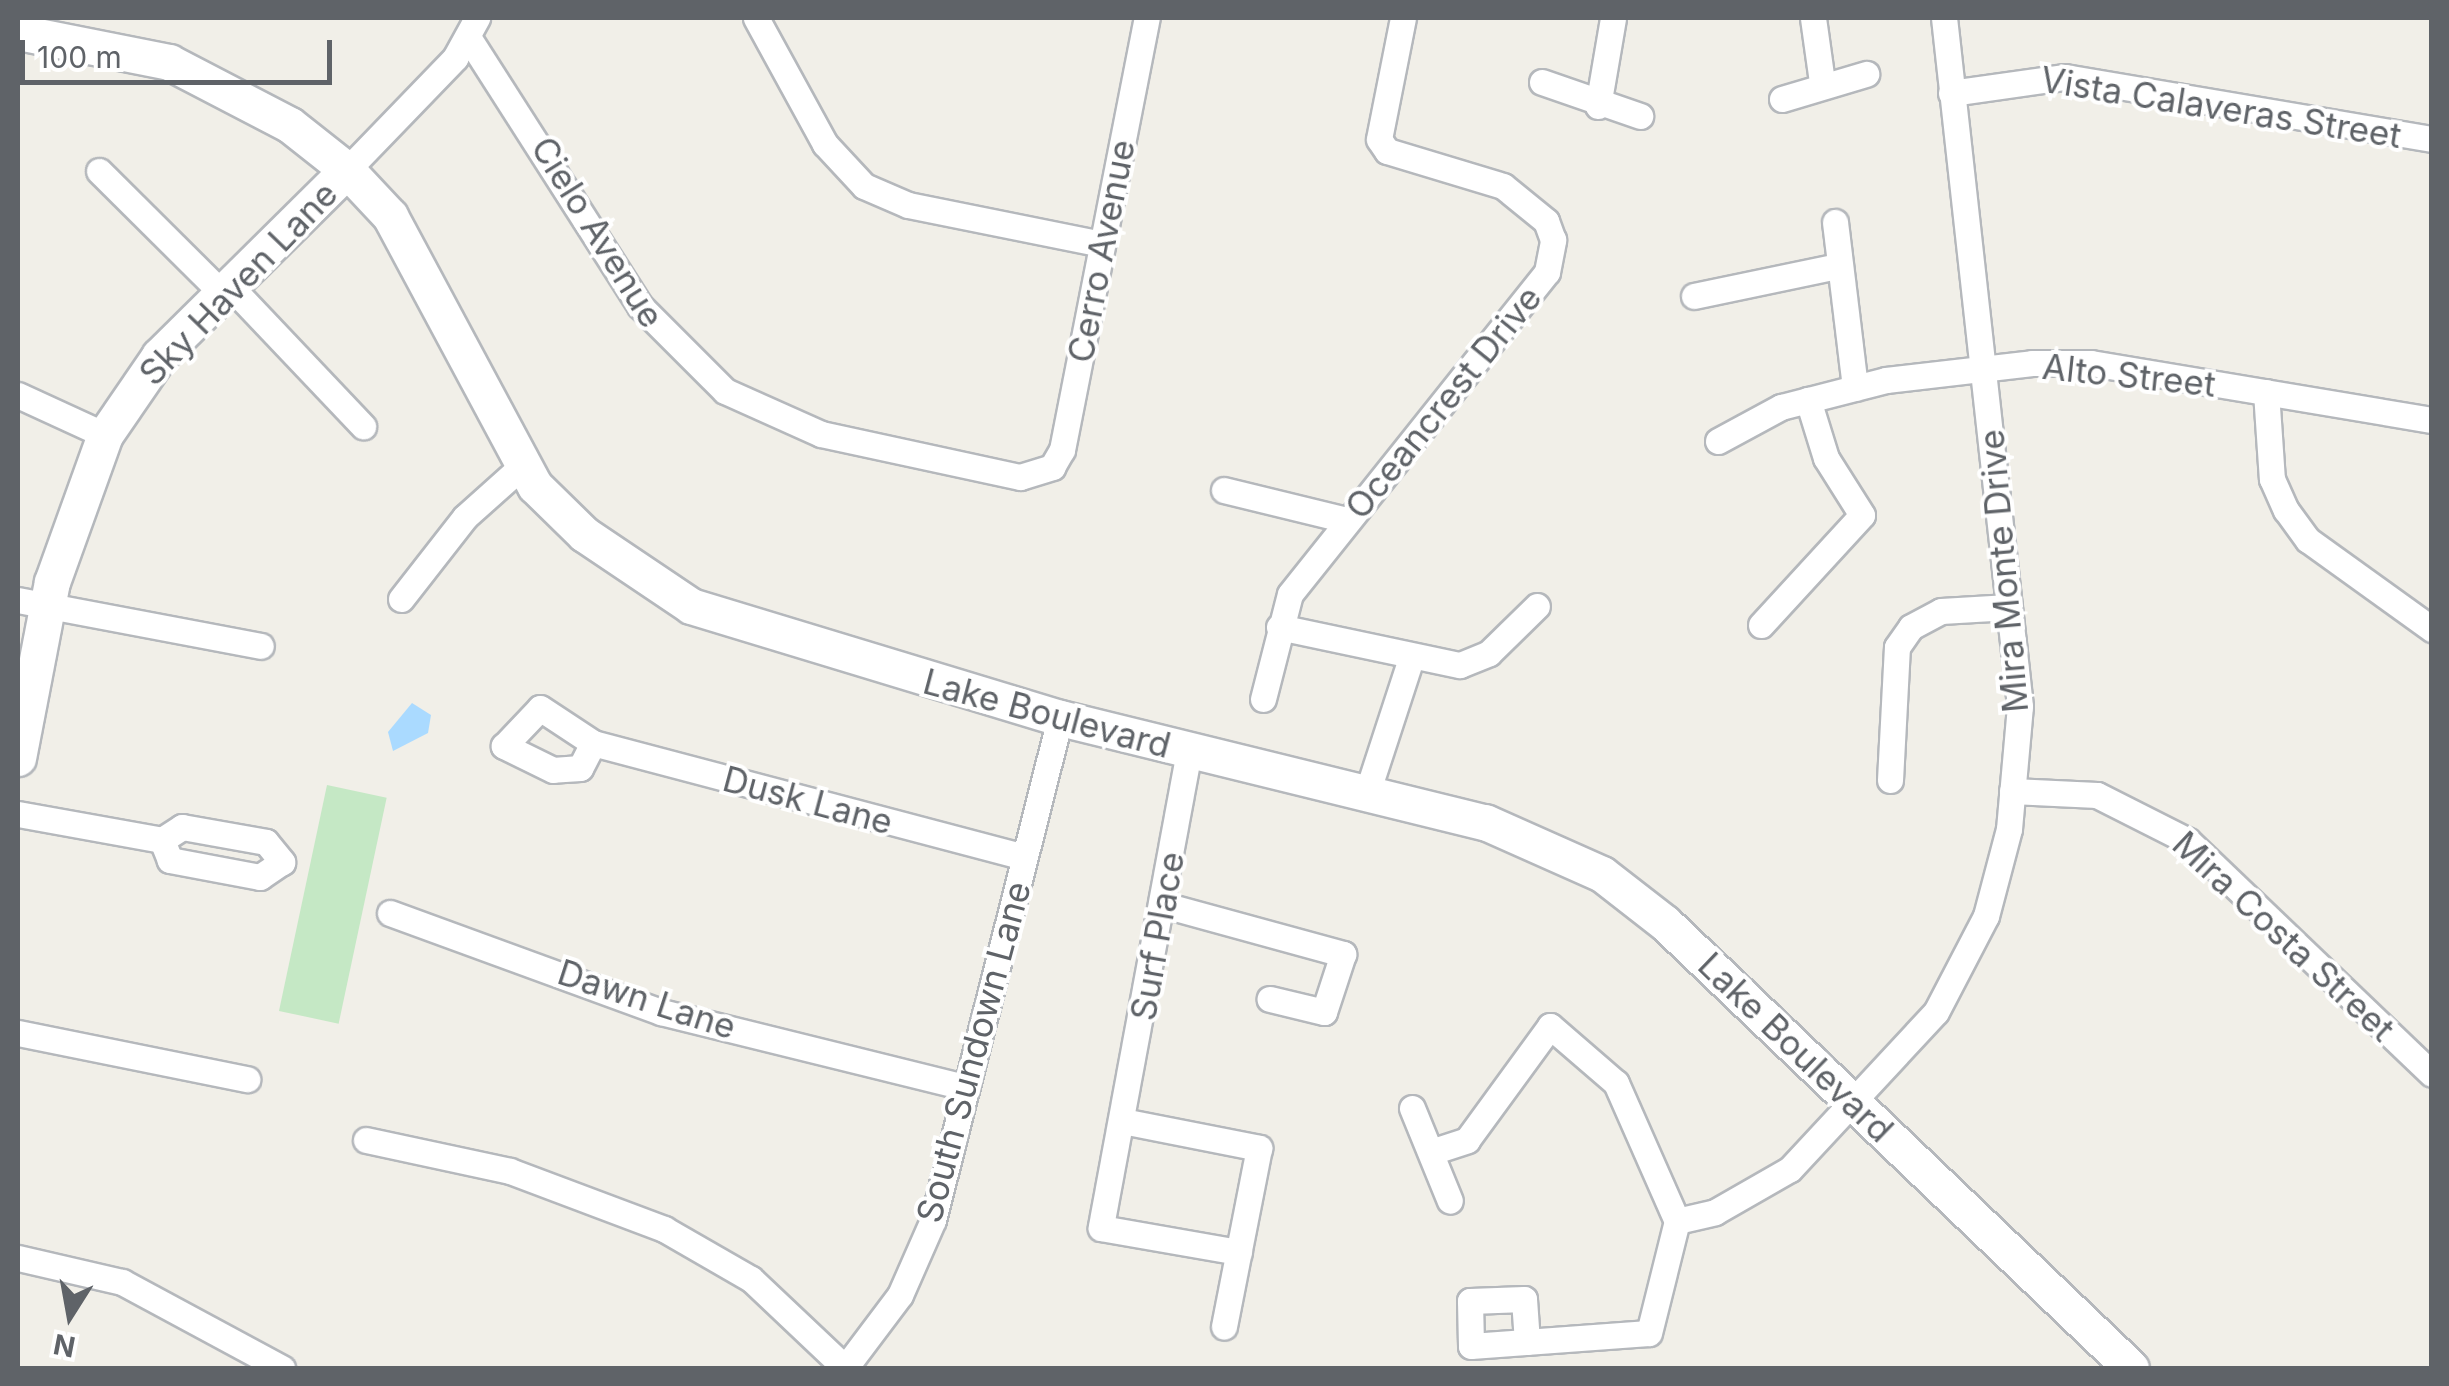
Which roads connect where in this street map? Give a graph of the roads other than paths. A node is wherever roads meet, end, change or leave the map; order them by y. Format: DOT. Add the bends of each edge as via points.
graph roads {
  1 [pos="756,18"];
  2 [pos="1148,18"];
  3 [pos="1403,18"];
  4 [pos="1613,18"];
  5 [pos="1814,18"];
  6 [pos="1944,18"];
  7 [pos="472,27"];
  8 [pos="18,32"];
  9 [pos="1866,74"];
  10 [pos="1542,82"];
  11 [pos="1822,82"];
  12 [pos="1951,92"];
  13 [pos="1782,99"];
  14 [pos="1598,106"];
  15 [pos="1640,116"];
  16 [pos="2432,139"];
  17 [pos="99,170"];
  18 [pos="347,170"];
  19 [pos="1835,222"];
  20 [pos="1102,244"];
  21 [pos="1838,266"];
  22 [pos="226,290"];
  23 [pos="1694,296"];
  24 [pos="1983,370"];
  25 [pos="1855,388"];
  26 [pos="2266,392"];
  27 [pos="18,395"];
  28 [pos="1808,400"];
  29 [pos="2432,420"];
  30 [pos="363,426"];
  31 [pos="105,435"];
  32 [pos="1718,442"];
  33 [pos="522,466"];
  34 [pos="1039,474"];
  35 [pos="1224,490"];
  36 [pos="1347,520"];
  37 [pos="401,599"];
  38 [pos="32,603"];
  39 [pos="1537,606"];
  40 [pos="2010,607"];
  41 [pos="1762,625"];
  42 [pos="1279,627"];
  43 [pos="2432,628"];
  44 [pos="261,646"];
  45 [pos="1411,658"];
  46 [pos="1263,699"];
  47 [pos="1060,718"];
  48 [pos="593,742"];
  49 [pos="1189,751"];
  50 [pos="18,758"];
  51 [pos="1890,780"];
  52 [pos="2012,791"];
  53 [pos="1367,794"];
  54 [pos="18,814"];
  55 [pos="162,840"];
  56 [pos="1024,857"];
  57 [pos="1164,904"];
  58 [pos="390,913"];
  59 [pos="1270,999"];
  60 [pos="18,1034"];
  61 [pos="2432,1074"];
  62 [pos="247,1079"];
  63 [pos="966,1087"];
  64 [pos="1854,1102"];
  65 [pos="1412,1108"];
  66 [pos="1122,1121"];
  67 [pos="366,1140"];
  68 [pos="1430,1152"];
  69 [pos="1450,1201"];
  70 [pos="1677,1221"];
  71 [pos="1239,1252"];
  72 [pos="18,1258"];
  73 [pos="1224,1327"];
  74 [pos="1527,1342"];
  75 [pos="282,1368"];
  76 [pos="845,1368"];
  77 [pos="2130,1368"];
  1 -- 20 [label="street" via="825,144 864,186 908,204"];
  2 -- 20 [label="street, Cerro Avenue"];
  3 -- 36 [label="street, Oceancrest Drive" via="1378,139 1384,147 1503,186 1546,221 1554,240 1547,272"];
  4 -- 14 [label="street"];
  5 -- 11 [label="street"];
  6 -- 12 [label="street, Mira Monte Drive"];
  7 -- 18 [label="street, Sky Haven Lane"];
  7 -- 34 [label="street, Cielo Avenue" via="640,306 725,391 821,434"];
  8 -- 18 [label="main road, Lake Boulevard" via="185,69 290,125"];
  9 -- 11 [label="street"];
  10 -- 14 [label="street"];
  11 -- 13 [label="street"];
  12 -- 16 [label="street, Vista Calaveras Street" via="2065,77"];
  12 -- 24 [label="street, Mira Monte Drive"];
  14 -- 15 [label="street"];
  17 -- 22 [label="street"];
  18 -- 22 [label="main road, Sky Haven Lane"];
  18 -- 33 [label="main road, Lake Boulevard" via="390,216"];
  19 -- 21 [label="street"];
  20 -- 34 [label="street, Cerro Avenue" via="1062,450"];
  21 -- 23 [label="street"];
  21 -- 25 [label="street"];
  22 -- 30 [label="street"];
  22 -- 31 [label="main road, Sky Haven Lane" via="159,356"];
  24 -- 25 [label="street, Alto Street"];
  24 -- 26 [label="street, Alto Street" via="2091,363"];
  24 -- 40 [label="street, Mira Monte Drive"];
  25 -- 28 [label="street, Alto Street"];
  26 -- 29 [label="street, Alto Street"];
  26 -- 43 [label="street" via="2272,479 2286,510 2308,540"];
  27 -- 31 [label="street"];
  28 -- 32 [label="street, Alto Street"];
  28 -- 41 [label="street" via="1826,458 1862,515"];
  31 -- 38 [label="main road, Sky Haven Lane"];
  33 -- 37 [label="street" via="465,517"];
  33 -- 47 [label="main road, Lake Boulevard" via="584,534 690,606"];
  35 -- 36 [label="street"];
  36 -- 42 [label="street, Oceancrest Drive" via="1290,594"];
  38 -- 44 [label="street"];
  38 -- 50 [label="main road, Sky Haven Lane"];
  39 -- 45 [label="street" via="1489,653 1460,665"];
  40 -- 51 [label="street" via="1941,612 1910,627 1898,648"];
  40 -- 52 [label="street, Mira Monte Drive" via="2020,706"];
  42 -- 45 [label="street"];
  42 -- 46 [label="street, Oceancrest Drive"];
  45 -- 53 [label="street"];
  47 -- 49 [label="main road, Lake Boulevard"];
  47 -- 56 [label="street, South Sundown Lane"];
  48 -- 56 [label="street, Dusk Lane"];
  49 -- 53 [label="main road, Lake Boulevard"];
  49 -- 57 [label="street, Surf Place"];
  52 -- 61 [label="street, Mira Costa Street" via="2098,795 2188,841"];
  52 -- 64 [label="street, Mira Monte Drive" via="1969,956 1936,1012"];
  53 -- 64 [label="main road, Lake Boulevard" via="1486,822 1602,874"];
  54 -- 55 [label="street"];
  55 -- 55 [label="street" via="182,828 266,842 282,862 260,877 170,860"];
  56 -- 63 [label="street, South Sundown Lane"];
  57 -- 59 [label="street" via="1343,954 1324,1012"];
  57 -- 66 [label="street, Surf Place"];
  58 -- 63 [label="street, Dawn Lane" via="661,1012"];
  60 -- 62 [label="street"];
  63 -- 76 [label="street, South Sundown Lane" via="933,1220 900,1295"];
  64 -- 70 [label="street, Mira Monte Drive" via="1758,1192"];
  64 -- 77 [label="main road, Lake Boulevard"];
  65 -- 68 [label="street"];
  66 -- 71 [label="street" via="1259,1148"];
  66 -- 71 [label="street, Surf Place" via="1101,1228"];
  67 -- 76 [label="street" via="510,1170 664,1229 752,1279"];
  68 -- 69 [label="street"];
  68 -- 70 [label="street" via="1467,1140 1550,1026 1616,1083"];
  70 -- 74 [label="street" via="1649,1333"];
  71 -- 73 [label="street"];
  72 -- 75 [label="street" via="122,1282"];
}
